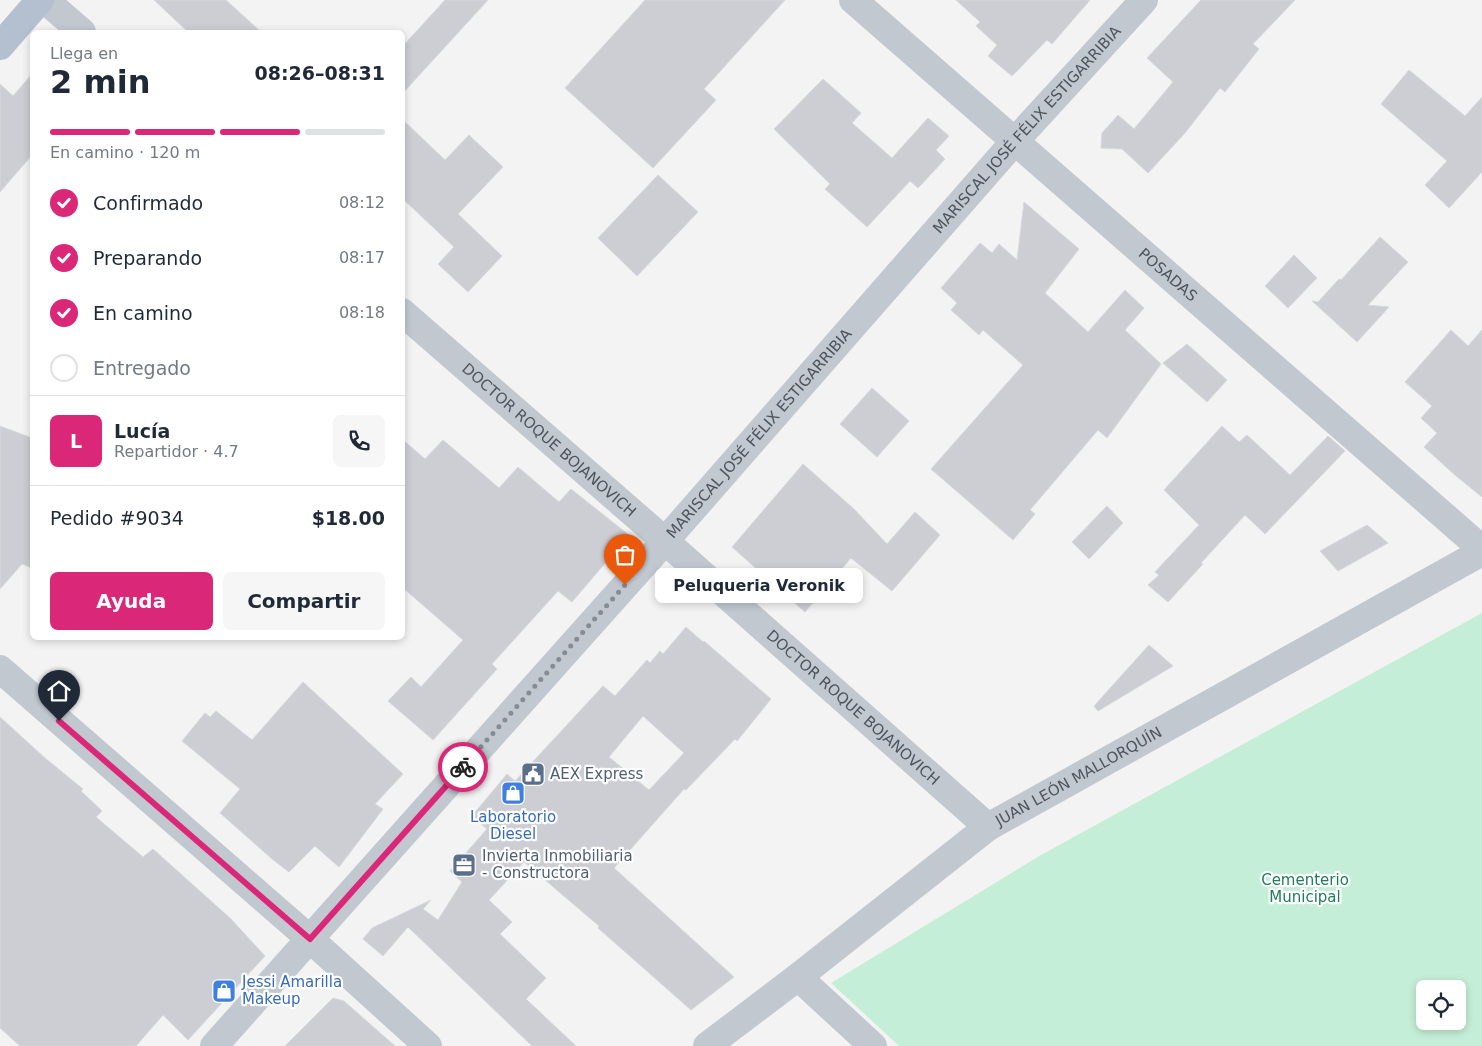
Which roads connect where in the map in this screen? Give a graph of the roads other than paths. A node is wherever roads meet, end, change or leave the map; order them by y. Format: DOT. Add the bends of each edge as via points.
graph roads {
  1 [pos="40,0"];
  2 [pos="44,0"];
  3 [pos="853,0"];
  4 [pos="1144,0"];
  5 [pos="80,30"];
  6 [pos="0,46"];
  7 [pos="1014,142"];
  8 [pos="405,315"];
  9 [pos="665,541"];
  10 [pos="1482,551"];
  11 [pos="0,669"];
  12 [pos="988,826"];
  13 [pos="310,939"];
  14 [pos="798,977"];
  15 [pos="214,1046"];
  16 [pos="428,1046"];
  17 [pos="707,1046"];
  18 [pos="873,1046"];
  1 -- 6 [label="main road"];
  2 -- 5 [label="street"];
  3 -- 7 [label="street, POSADAS"];
  4 -- 7 [label="street, MARISCAL JOSÉ FÉLIX ESTIGARRIBIA"];
  7 -- 9 [label="street, MARISCAL JOSÉ FÉLIX ESTIGARRIBIA"];
  7 -- 10 [label="street, POSADAS"];
  8 -- 9 [label="street, DOCTOR ROQUE BOJANOVICH"];
  9 -- 12 [label="street, DOCTOR ROQUE BOJANOVICH"];
  9 -- 13 [label="street, MARISCAL JOSÉ FÉLIX ESTIGARRIBIA"];
  10 -- 12 [label="street, JUAN LEÓN MALLORQUÍN"];
  11 -- 13 [label="street"];
  12 -- 14 [label="street, JUAN LEÓN MALLORQUÍN"];
  13 -- 15 [label="street, MARISCAL JOSÉ FÉLIX ESTIGARRIBIA"];
  13 -- 16 [label="street"];
  14 -- 17 [label="street, JUAN LEÓN MALLORQUÍN"];
  14 -- 18 [label="street"];
}
